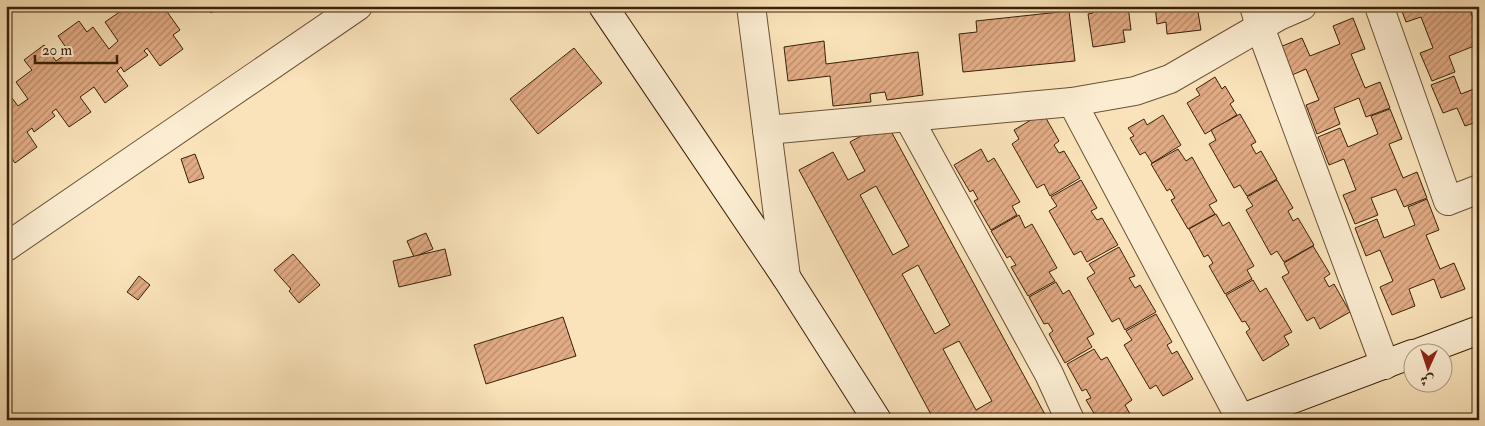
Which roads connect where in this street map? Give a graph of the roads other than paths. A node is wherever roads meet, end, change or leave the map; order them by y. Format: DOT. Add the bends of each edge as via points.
graph roads {
  1 [pos="358,6"];
  2 [pos="603,6"];
  3 [pos="751,6"];
  4 [pos="1302,6"];
  5 [pos="1380,6"];
  6 [pos="1257,17"];
  7 [pos="1072,102"];
  8 [pos="908,117"];
  9 [pos="767,130"];
  10 [pos="1479,189"];
  11 [pos="6,247"];
  12 [pos="786,277"];
  13 [pos="1479,330"];
  14 [pos="1441,344"];
  15 [pos="1402,359"];
  16 [pos="1385,365"];
  17 [pos="1238,419"];
  18 [pos="877,420"];
  19 [pos="1070,420"];
  1 -- 11 [label="street"];
  2 -- 12 [label="street"];
  3 -- 9 [label="street"];
  4 -- 6 [label="street" via="1279,16"];
  5 -- 10 [label="street" via="1448,201"];
  6 -- 7 [label="street" via="1170,79 1135,91"];
  6 -- 16 [label="street"];
  7 -- 8 [label="street"];
  7 -- 17 [label="street"];
  8 -- 9 [label="street"];
  8 -- 19 [label="street" via="1049,374"];
  9 -- 12 [label="street"];
  12 -- 18 [label="street"];
  13 -- 14 [label="street"];
  15 -- 16 [label="street"];
  16 -- 17 [label="street"];
}
